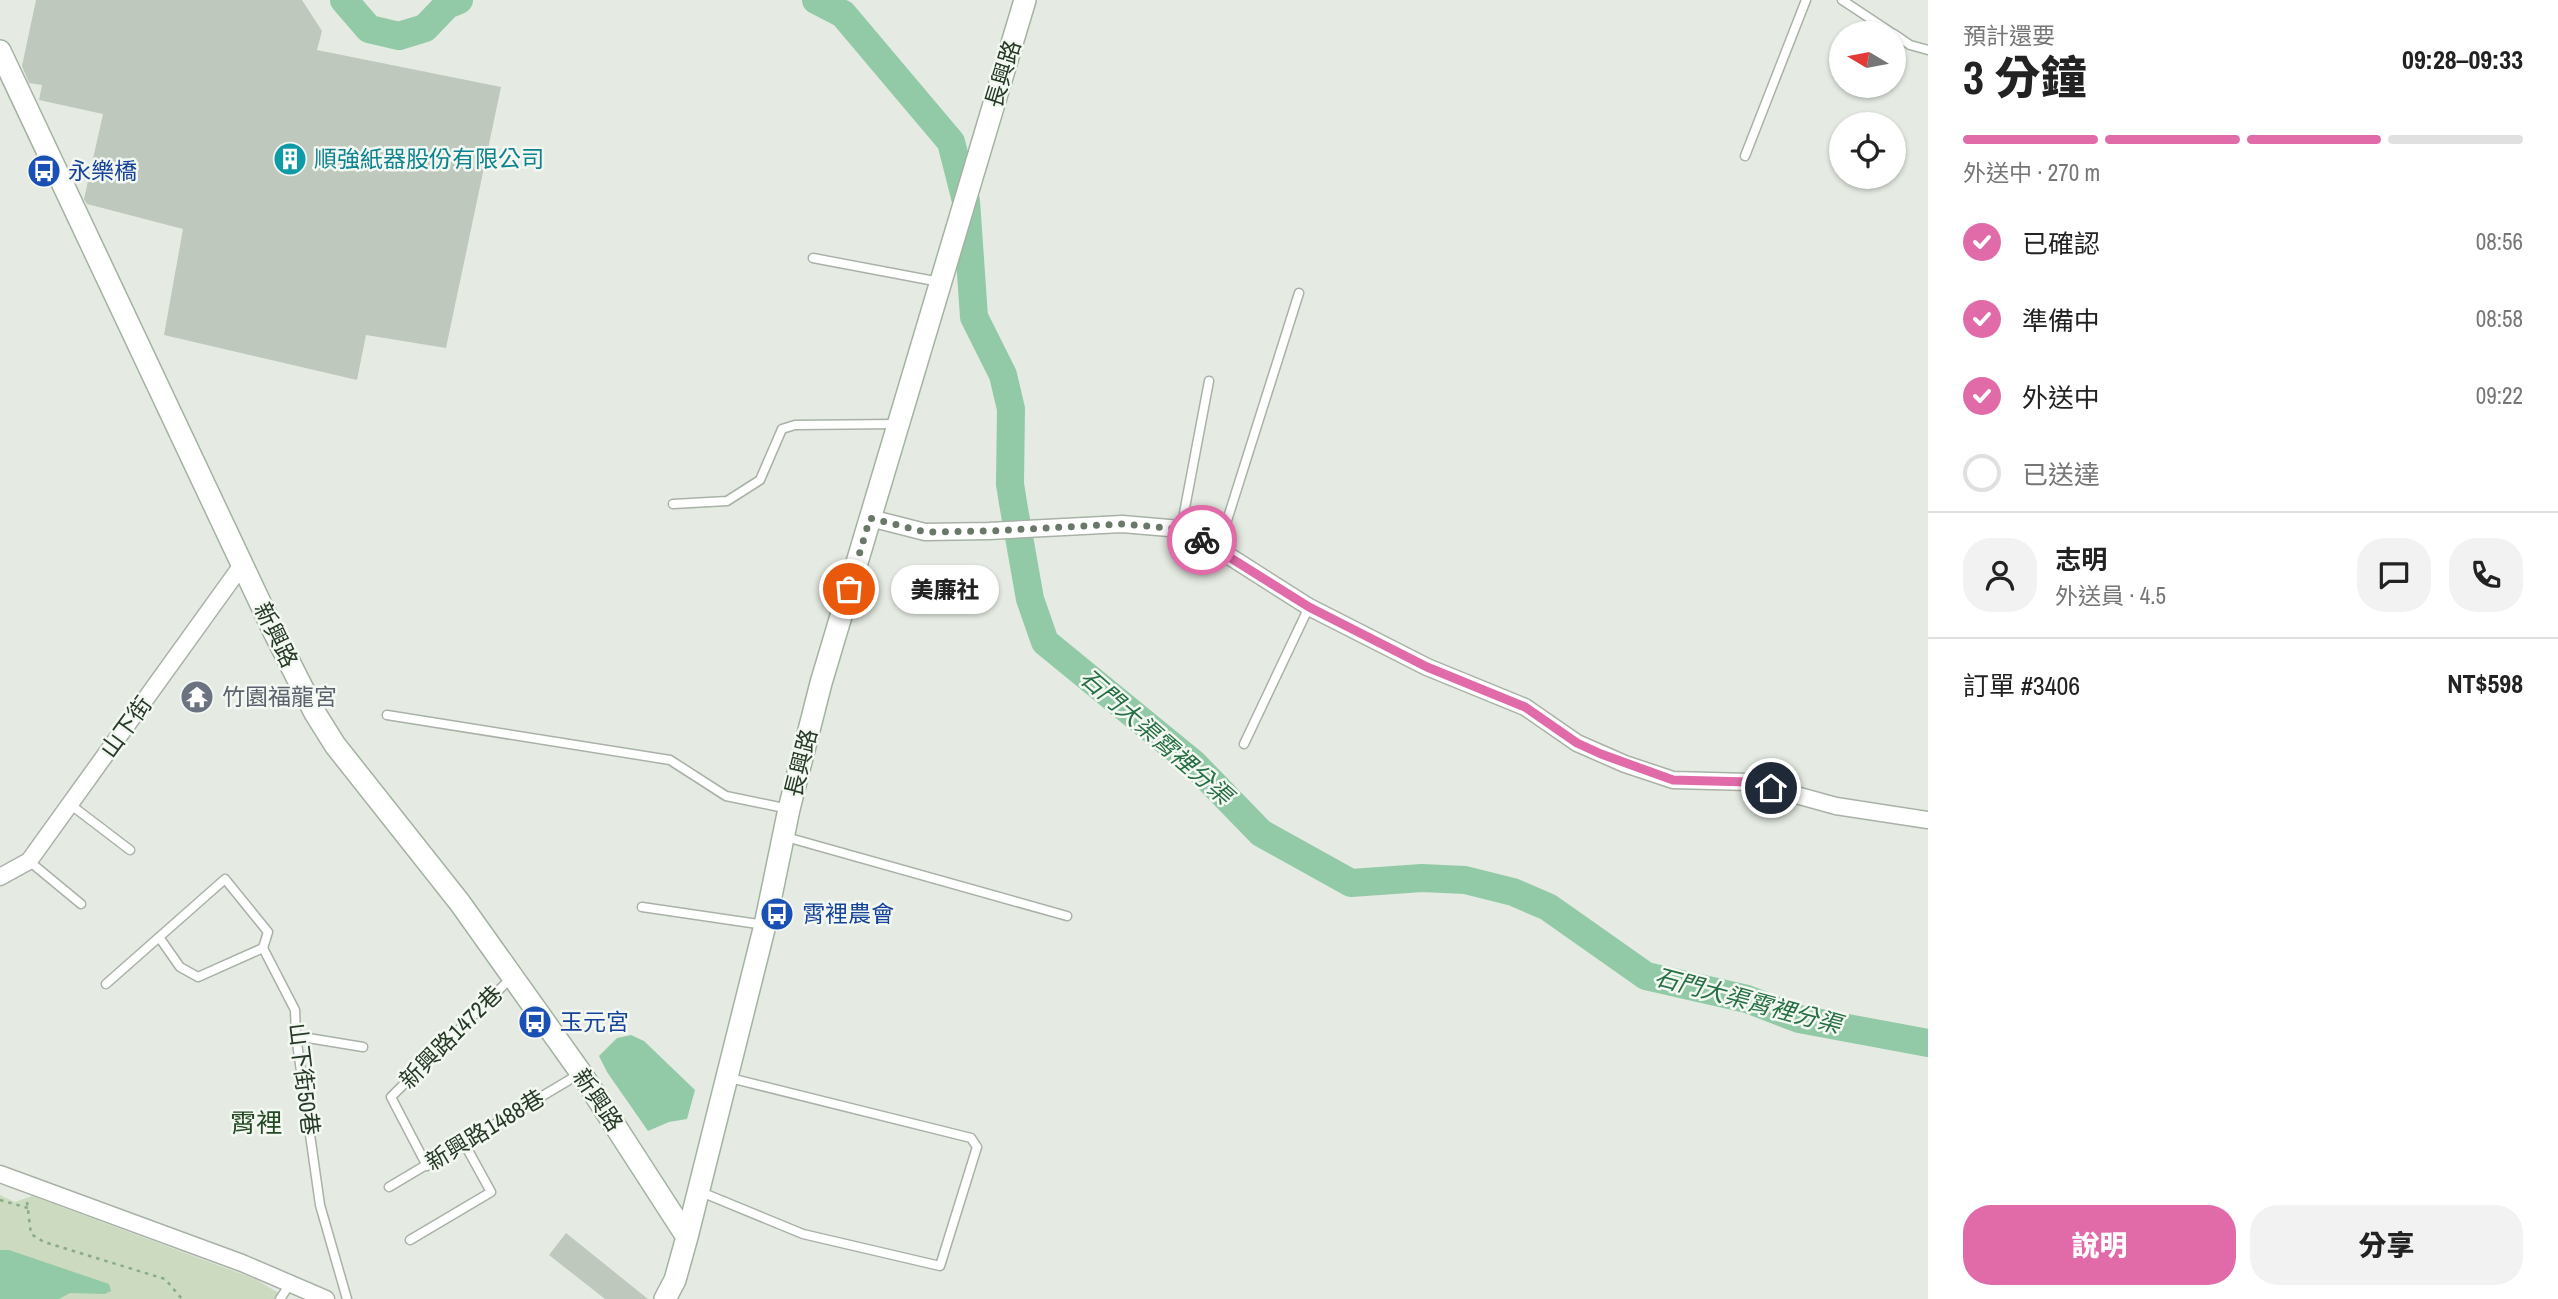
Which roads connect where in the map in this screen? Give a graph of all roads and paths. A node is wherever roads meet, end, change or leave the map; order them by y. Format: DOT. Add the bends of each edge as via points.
graph roads {
  1 [pos="1025,0"];
  2 [pos="1806,0"];
  3 [pos="1842,0"];
  4 [pos="1874,21"];
  5 [pos="1906,42"];
  6 [pos="1928,50"];
  7 [pos="0,51"];
  8 [pos="1745,156"];
  9 [pos="813,258"];
  10 [pos="940,282"];
  11 [pos="1299,293"];
  12 [pos="1209,381"];
  13 [pos="898,424"];
  14 [pos="673,505"];
  15 [pos="870,518"];
  16 [pos="1181,529"];
  17 [pos="1218,549"];
  18 [pos="242,565"];
  19 [pos="1309,607"];
  20 [pos="387,715"];
  21 [pos="1244,744"];
  22 [pos="71,805"];
  23 [pos="789,809"];
  24 [pos="1928,820"];
  25 [pos="783,836"];
  26 [pos="130,850"];
  27 [pos="29,861"];
  28 [pos="0,877"];
  29 [pos="81,904"];
  30 [pos="642,907"];
  31 [pos="1067,916"];
  32 [pos="765,925"];
  33 [pos="159,937"];
  34 [pos="263,948"];
  35 [pos="512,977"];
  36 [pos="106,984"];
  37 [pos="296,1036"];
  38 [pos="363,1047"];
  39 [pos="581,1073"];
  40 [pos="726,1077"];
  41 [pos="464,1143"];
  42 [pos="427,1166"];
  43 [pos="0,1174"];
  44 [pos="388,1187"];
  45 [pos="698,1191"];
  46 [pos="0,1200"];
  47 [pos="687,1237"];
  48 [pos="410,1240"];
  49 [pos="290,1284"];
  50 [pos="182,1299"];
  51 [pos="279,1299"];
  52 [pos="326,1299"];
  53 [pos="347,1299"];
  54 [pos="665,1299"];
  1 -- 10 [label="street, 長興路"];
  2 -- 8 [label="lane"];
  3 -- 4 [label="lane"];
  5 -- 6 [label="lane"];
  7 -- 18 [label="street, 新興路"];
  9 -- 10 [label="lane"];
  10 -- 13 [label="street, 長興路"];
  11 -- 17 [label="lane"];
  12 -- 16 [label="lane"];
  13 -- 14 [label="lane" via="782,429 760,480 727,501"];
  13 -- 15 [label="street, 長興路"];
  15 -- 16 [label="street" via="925,532 1122,524"];
  15 -- 23 [label="street, 長興路"];
  16 -- 17 [label="street"];
  17 -- 19 [label="street"];
  18 -- 22 [label="street, 山下街"];
  18 -- 35 [label="street, 新興路" via="335,745"];
  19 -- 21 [label="lane"];
  19 -- 24 [label="street" via="1427,667 1525,707 1577,743 1625,764 1673,780 1749,782 1836,806"];
  20 -- 23 [label="lane" via="670,760 726,796"];
  22 -- 26 [label="lane"];
  22 -- 27 [label="street, 山下街"];
  23 -- 25 [label="street, 長興路"];
  25 -- 31 [label="lane"];
  25 -- 32 [label="street, 長興路"];
  27 -- 28 [label="street, 山下街"];
  27 -- 29 [label="lane"];
  30 -- 32 [label="lane"];
  32 -- 40 [label="street, 長興路"];
  33 -- 34 [label="lane" via="180,967 198,977"];
  33 -- 34 [label="lane, 山下街50巷" via="225,879 268,932"];
  33 -- 36 [label="lane"];
  34 -- 37 [label="lane, 山下街50巷" via="295,1010"];
  35 -- 39 [label="street, 新興路"];
  35 -- 42 [label="lane, 新興路1472巷" via="391,1097"];
  37 -- 38 [label="lane"];
  37 -- 53 [label="lane, 山下街50巷" via="320,1205"];
  39 -- 41 [label="lane, 新興路1488巷"];
  39 -- 47 [label="street, 新興路"];
  40 -- 45 [label="street, 長興路"];
  40 -- 45 [label="lane" via="971,1138 977,1147 940,1266 803,1234"];
  41 -- 42 [label="lane, 新興路1488巷"];
  41 -- 48 [label="lane" via="491,1192"];
  42 -- 44 [label="lane, 新興路1488巷"];
  43 -- 49 [label="street"];
  45 -- 47 [label="street, 長興路"];
  46 -- 50 [label="path" via="28,1208 31,1234 44,1242 165,1279"];
  47 -- 54 [label="street, 長興路"];
  49 -- 51 [label="lane"];
  49 -- 52 [label="street"];
}
